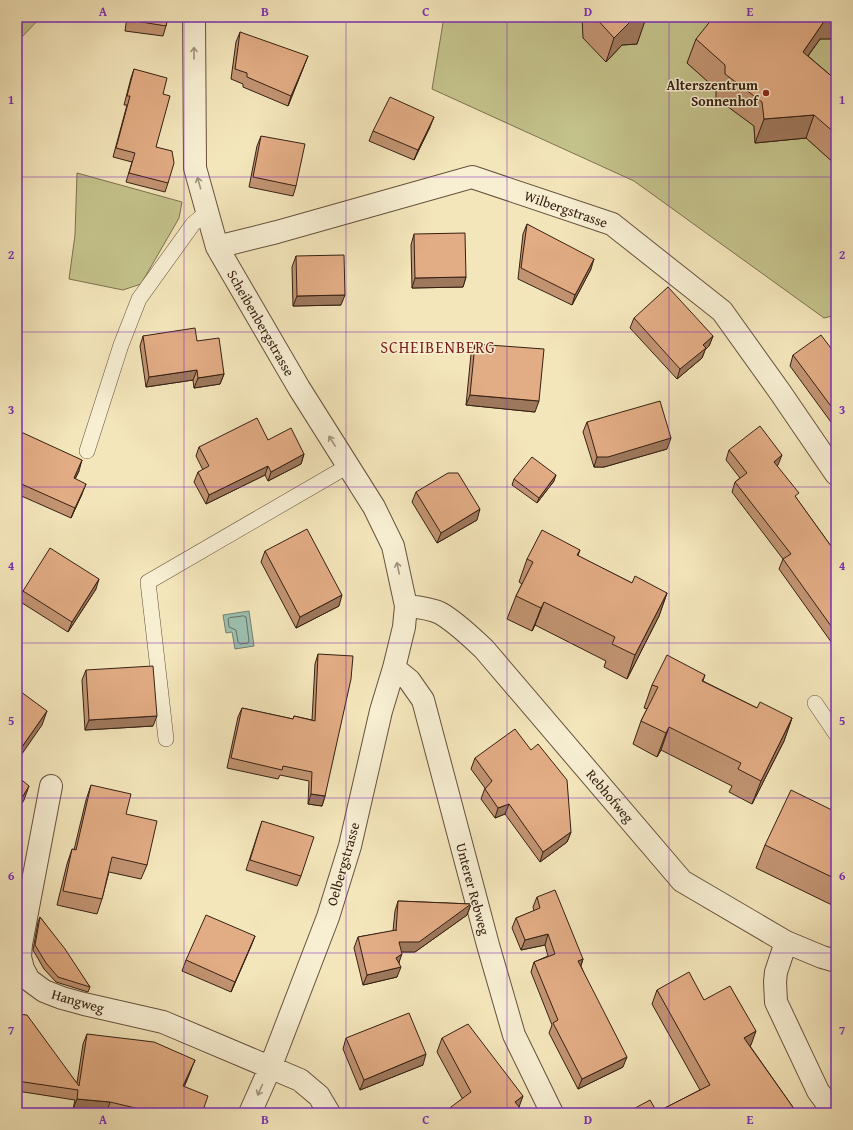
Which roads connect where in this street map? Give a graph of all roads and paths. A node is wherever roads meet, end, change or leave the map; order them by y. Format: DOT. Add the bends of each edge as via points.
graph roads {
  1 [pos="194,17"];
  2 [pos="207,212"];
  3 [pos="217,247"];
  4 [pos="87,451"];
  5 [pos="348,466"];
  6 [pos="836,474"];
  7 [pos="406,606"];
  8 [pos="394,668"];
  9 [pos="815,703"];
  10 [pos="836,734"];
  11 [pos="166,739"];
  12 [pos="51,786"];
  13 [pos="786,942"];
  14 [pos="836,961"];
  15 [pos="20,971"];
  16 [pos="270,1068"];
  17 [pos="250,1113"];
  18 [pos="329,1113"];
  19 [pos="552,1113"];
  20 [pos="834,1113"];
  2 -- 1 [label="street, Scheibenbergstrasse, one-way" via="195,168"];
  2 -- 3 [label="street, Scheibenbergstrasse"];
  2 -- 4 [label="lane" via="193,224 139,299"];
  5 -- 3 [label="street, Scheibenbergstrasse, one-way" via="299,388"];
  3 -- 6 [label="street, Wilbergstrasse" via="472,177 612,224 722,311"];
  7 -- 5 [label="street, Scheibenbergstrasse, one-way" via="393,546 374,507"];
  5 -- 11 [label="lane" via="148,582"];
  7 -- 8 [label="street, Oelbergstrasse" via="404,627"];
  7 -- 13 [label="street, Rebhofweg" via="439,612 484,648 682,881"];
  8 -- 16 [label="street, Oelbergstrasse" via="381,711 350,846 330,910"];
  8 -- 19 [label="street, Unterer Rebweg" via="409,680 423,700 514,1035"];
  9 -- 10 [label="lane"];
  12 -- 15 [label="street, Hangweg" via="21,944"];
  13 -- 14 [label="street, Rebhofweg"];
  13 -- 20 [label="street" via="776,972 776,1002 818,1091"];
  15 -- 16 [label="street, Hangweg" via="44,990 62,998 163,1022"];
  16 -- 17 [label="street, Oelbergstrasse, one-way"];
  16 -- 18 [label="street, Hangweg" via="300,1080 319,1096"];
}
